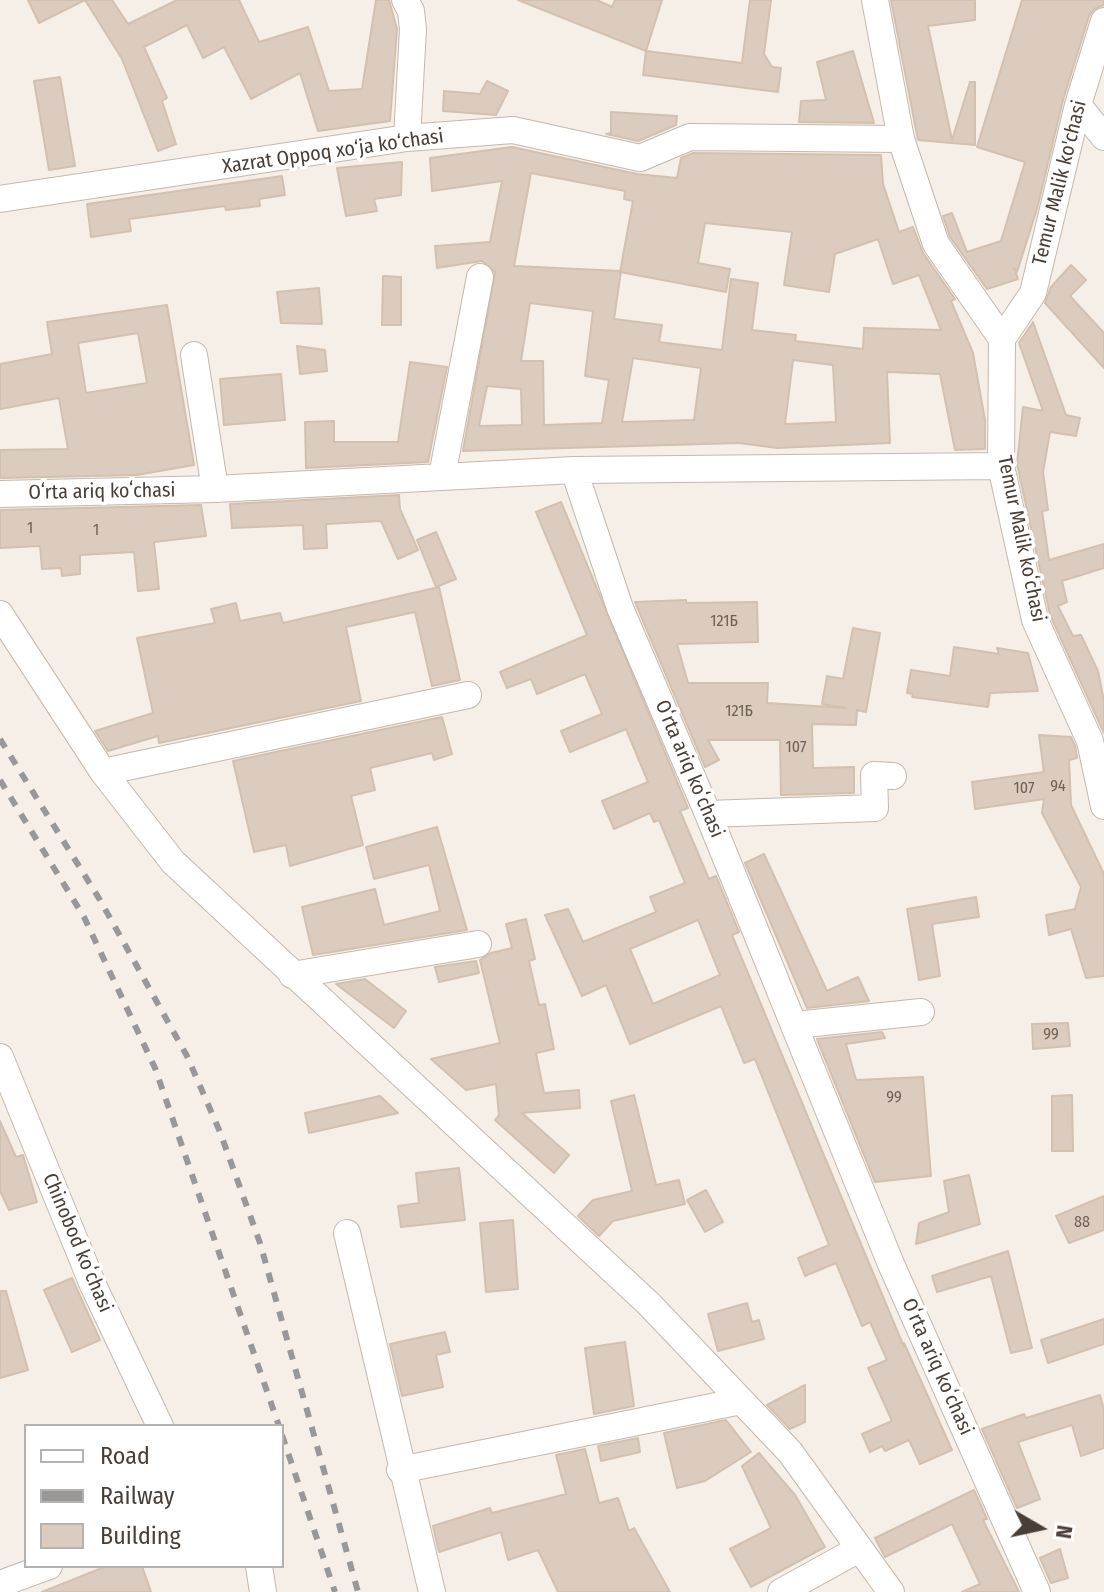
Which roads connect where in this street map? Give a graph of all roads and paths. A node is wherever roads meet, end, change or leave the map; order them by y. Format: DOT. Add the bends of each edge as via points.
graph roads {
  1 [pos="405,0"];
  2 [pos="875,0"];
  3 [pos="1104,21"];
  4 [pos="1078,105"];
  5 [pos="1104,137"];
  6 [pos="407,138"];
  7 [pos="901,139"];
  8 [pos="0,199"];
  9 [pos="480,277"];
  10 [pos="1002,339"];
  11 [pos="194,355"];
  12 [pos="1001,466"];
  13 [pos="574,470"];
  14 [pos="442,476"];
  15 [pos="215,489"];
  16 [pos="0,494"];
  17 [pos="0,614"];
  18 [pos="468,695"];
  19 [pos="103,772"];
  20 [pos="893,776"];
  21 [pos="1104,806"];
  22 [pos="708,814"];
  23 [pos="478,944"];
  24 [pos="292,975"];
  25 [pos="921,1012"];
  26 [pos="795,1025"];
  27 [pos="0,1057"];
  28 [pos="347,1233"];
  29 [pos="741,1401"];
  30 [pos="159,1424"];
  31 [pos="400,1470"];
  32 [pos="859,1549"];
  33 [pos="44,1568"];
  34 [pos="259,1568"];
  35 [pos="0,1584"];
  36 [pos="263,1592"];
  37 [pos="432,1592"];
  38 [pos="781,1592"];
  39 [pos="891,1592"];
  40 [pos="1037,1592"];
  1 -- 6 [label="street" via="413,29"];
  2 -- 7 [label="street"];
  3 -- 4 [label="street, Temur Malik ko'chasi"];
  4 -- 5 [label="street"];
  4 -- 10 [label="street, Temur Malik ko'chasi" via="1033,293"];
  6 -- 7 [label="street, Xazrat Oppoq xo‘ja ko‘chasi" via="513,130 640,158 690,137"];
  6 -- 8 [label="street, Xazrat Oppoq xo‘ja ko‘chasi"];
  7 -- 10 [label="street" via="936,244"];
  9 -- 14 [label="street"];
  10 -- 12 [label="street, Temur Malik koʻchasi"];
  11 -- 15 [label="street"];
  12 -- 13 [label="street"];
  12 -- 21 [label="street, Temur Malik koʻchasi" via="1035,620 1090,741"];
  13 -- 14 [label="street, Oʻrta ariq koʻchasi"];
  13 -- 22 [label="street, Oʻrta ariq koʻchasi" via="620,608"];
  14 -- 15 [label="street, Oʻrta ariq koʻchasi"];
  15 -- 16 [label="street, Oʻrta ariq koʻchasi"];
  17 -- 19 [label="street"];
  18 -- 19 [label="street"];
  19 -- 24 [label="street" via="173,862"];
  20 -- 22 [label="street" via="874,775 875,808"];
  22 -- 26 [label="street, Oʻrta ariq koʻchasi"];
  23 -- 24 [label="street"];
  24 -- 29 [label="street" via="649,1304"];
  25 -- 26 [label="street"];
  26 -- 40 [label="street, Oʻrta ariq koʻchasi" via="891,1264"];
  27 -- 30 [label="street, Chinobod koʻchasi" via="93,1285"];
  28 -- 31 [label="street"];
  29 -- 31 [label="street"];
  29 -- 32 [label="street" via="790,1452"];
  31 -- 37 [label="street"];
  32 -- 38 [label="street"];
  32 -- 39 [label="street"];
  33 -- 35 [label="street"];
  34 -- 36 [label="street"];
}
